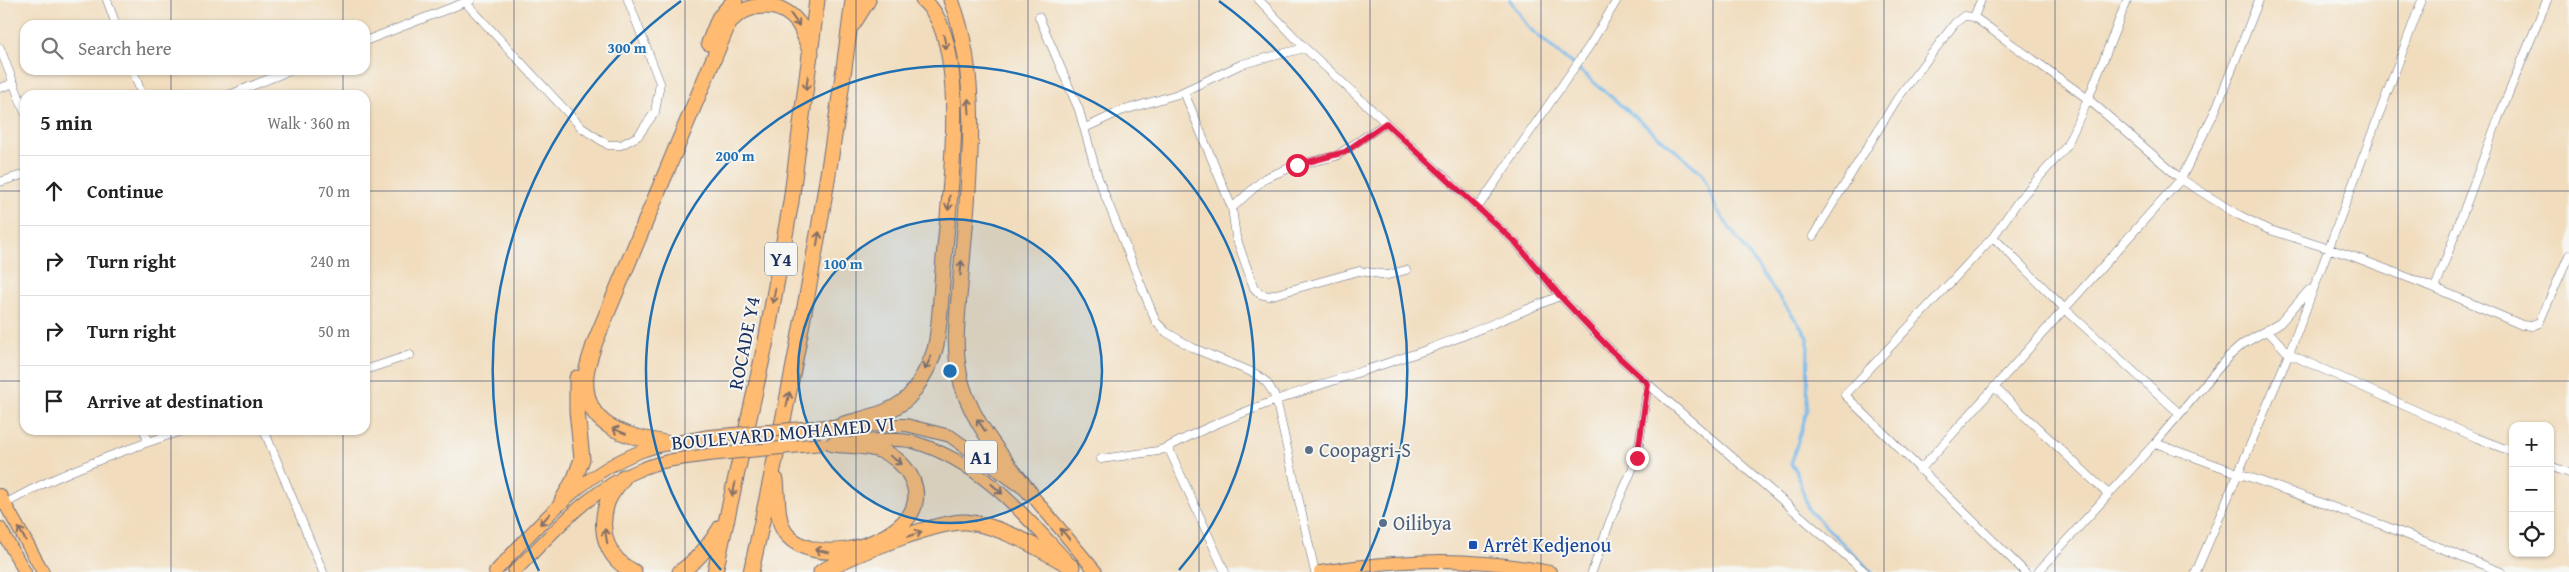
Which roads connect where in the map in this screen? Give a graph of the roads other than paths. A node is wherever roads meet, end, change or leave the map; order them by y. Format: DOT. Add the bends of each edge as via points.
graph roads {
  1 [pos="107,0"];
  2 [pos="628,0"];
  3 [pos="734,0"];
  4 [pos="817,0"];
  5 [pos="853,0"];
  6 [pos="868,0"];
  7 [pos="923,0"];
  8 [pos="950,0"];
  9 [pos="1259,0"];
  10 [pos="1617,0"];
  11 [pos="1981,0"];
  12 [pos="2127,0"];
  13 [pos="2259,0"];
  14 [pos="2422,0"];
  15 [pos="2548,0"];
  16 [pos="468,1"];
  17 [pos="1039,17"];
  18 [pos="1974,18"];
  19 [pos="114,20"];
  20 [pos="849,32"];
  21 [pos="370,39"];
  22 [pos="0,48"];
  23 [pos="1305,48"];
  24 [pos="810,53"];
  25 [pos="135,75"];
  26 [pos="279,75"];
  27 [pos="14,83"];
  28 [pos="0,88"];
  29 [pos="140,90"];
  30 [pos="241,90"];
  31 [pos="1184,92"];
  32 [pos="20,99"];
  33 [pos="2088,99"];
  34 [pos="1386,123"];
  35 [pos="1085,128"];
  36 [pos="20,176"];
  37 [pos="2181,179"];
  38 [pos="0,182"];
  39 [pos="1478,207"];
  40 [pos="1232,208"];
  41 [pos="1813,236"];
  42 [pos="1993,237"];
  43 [pos="2328,248"];
  44 [pos="2569,255"];
  45 [pos="1406,270"];
  46 [pos="2313,285"];
  47 [pos="2435,288"];
  48 [pos="1560,296"];
  49 [pos="2065,309"];
  50 [pos="2267,330"];
  51 [pos="2289,354"];
  52 [pos="410,355"];
  53 [pos="370,368"];
  54 [pos="1648,384"];
  55 [pos="1994,387"];
  56 [pos="1276,399"];
  57 [pos="2179,414"];
  58 [pos="844,424"];
  59 [pos="146,435"];
  60 [pos="169,435"];
  61 [pos="266,435"];
  62 [pos="148,442"];
  63 [pos="666,443"];
  64 [pos="2155,443"];
  65 [pos="827,444"];
  66 [pos="1168,447"];
  67 [pos="2509,450"];
  68 [pos="1101,459"];
  69 [pos="775,464"];
  70 [pos="2553,467"];
  71 [pos="1920,470"];
  72 [pos="2569,473"];
  73 [pos="2236,474"];
  74 [pos="624,477"];
  75 [pos="1030,493"];
  76 [pos="2108,494"];
  77 [pos="2,500"];
  78 [pos="562,501"];
  79 [pos="728,515"];
  80 [pos="0,528"];
  81 [pos="1074,569"];
  82 [pos="26,572"];
  83 [pos="43,572"];
  84 [pos="323,572"];
  85 [pos="495,572"];
  86 [pos="514,572"];
  87 [pos="634,572"];
  88 [pos="680,572"];
  89 [pos="715,572"];
  90 [pos="751,572"];
  91 [pos="821,572"];
  92 [pos="1096,572"];
  93 [pos="1225,572"];
  94 [pos="1315,572"];
  95 [pos="1320,572"];
  96 [pos="1550,572"];
  97 [pos="1592,572"];
  98 [pos="1865,572"];
  99 [pos="2025,572"];
  100 [pos="2038,572"];
  101 [pos="2196,572"];
  102 [pos="2501,572"];
  1 -- 19 [label="street"];
  2 -- 16 [label="street" via="660,83 655,112 638,136 620,145 608,145 582,128"];
  3 -- 78 [label="highway" via="719,18 584,348 577,378 582,459"];
  4 -- 24 [label="highway, ROCADE Y4 / Y4"];
  5 -- 20 [label="highway, Y4"];
  6 -- 20 [label="highway"];
  7 -- 58 [label="highway, one-way" via="934,9 945,36 952,77 954,145 935,347 911,394 893,408"];
  75 -- 8 [label="highway, one-way" via="974,415 963,387 955,349 971,144 960,24"];
  9 -- 23 [label="street"];
  10 -- 39 [label="street" via="1590,45"];
  11 -- 18 [label="street"];
  12 -- 33 [label="street"];
  13 -- 37 [label="street" via="2216,109"];
  14 -- 43 [label="street"];
  15 -- 47 [label="street" via="2498,119"];
  16 -- 21 [label="street"];
  17 -- 35 [label="street"];
  18 -- 33 [label="street"];
  18 -- 41 [label="street" via="1964,16 1955,23 1896,99"];
  69 -- 20 [label="highway, Y4, one-way" via="826,193"];
  22 -- 27 [label="street"];
  23 -- 31 [label="street" via="1242,64"];
  23 -- 34 [label="street"];
  63 -- 24 [label="highway, one-way" via="616,431 594,413 586,392 586,374 595,342 729,22 741,10 753,5 778,6 788,11 799,24"];
  24 -- 79 [label="highway, ROCADE Y4 / Y4, one-way" via="791,202 770,322"];
  25 -- 29 [label="street"];
  26 -- 30 [label="street"];
  27 -- 28 [label="street"];
  27 -- 32 [label="street"];
  31 -- 35 [label="street" via="1104,118"];
  31 -- 40 [label="street"];
  33 -- 37 [label="street"];
  33 -- 42 [label="street" via="2066,146 2019,200"];
  34 -- 39 [label="street"];
  34 -- 40 [label="street" via="1336,156 1297,165 1265,178"];
  35 -- 56 [label="street" via="1098,178 1156,322 1193,348 1265,379"];
  36 -- 38 [label="street"];
  37 -- 43 [label="street" via="2266,229"];
  37 -- 49 [label="street"];
  39 -- 48 [label="street" via="1516,243"];
  40 -- 45 [label="street" via="1236,237 1254,288 1260,294 1269,296 1359,271 1388,275"];
  42 -- 49 [label="street"];
  42 -- 71 [label="street" via="1845,395"];
  43 -- 46 [label="street"];
  43 -- 47 [label="street"];
  44 -- 47 [label="street" via="2539,323 2532,326 2522,325"];
  46 -- 50 [label="street" via="2280,322"];
  46 -- 51 [label="street"];
  48 -- 54 [label="street"];
  48 -- 56 [label="street" via="1424,350"];
  49 -- 55 [label="street"];
  49 -- 57 [label="street"];
  50 -- 51 [label="street"];
  50 -- 57 [label="street" via="2228,356"];
  51 -- 67 [label="street"];
  51 -- 73 [label="street"];
  52 -- 53 [label="street"];
  54 -- 97 [label="street" via="1637,458"];
  54 -- 98 [label="street"];
  55 -- 71 [label="street"];
  55 -- 76 [label="street"];
  56 -- 66 [label="street" via="1200,430"];
  56 -- 94 [label="street"];
  57 -- 64 [label="street"];
  58 -- 63 [label="main road, BOULEVARD MOHAMED VI / A1, bridge"];
  58 -- 75 [label="main road, BOULEVARD MOHAMED VI / A1" via="906,425 950,436"];
  59 -- 62 [label="street"];
  60 -- 62 [label="street"];
  61 -- 84 [label="street"];
  62 -- 77 [label="street"];
  63 -- 78 [label="main road, BOULEVARD MOHAMED VI / A1" via="624,459 594,476"];
  64 -- 73 [label="street"];
  64 -- 76 [label="street"];
  65 -- 69 [label="highway, one-way" via="881,450 907,469 914,482 915,501 906,521 852,550 829,553 801,546 786,534 779,515"];
  65 -- 74 [label="main road, BOULEVARD MOHAMED VI / A1, bridge" via="672,460"];
  65 -- 81 [label="main road, BOULEVARD MOHAMED VI / A1, one-way" via="880,440 912,442 936,450 984,478 1023,513"];
  66 -- 68 [label="street"];
  66 -- 93 [label="street"];
  69 -- 90 [label="highway, Y4"];
  70 -- 72 [label="street"];
  71 -- 99 [label="street"];
  73 -- 101 [label="street"];
  73 -- 102 [label="street" via="2385,526"];
  74 -- 86 [label="main road, BOULEVARD MOHAMED VI / A1" via="588,498"];
  87 -- 74 [label="highway, one-way" via="613,557 604,523 607,503"];
  92 -- 75 [label="main road, BOULEVARD MOHAMED VI / A1, one-way"];
  76 -- 100 [label="street"];
  83 -- 77 [label="main road, one-way"];
  78 -- 85 [label="main road, BOULEVARD MOHAMED VI / A1, one-way"];
  79 -- 88 [label="highway" via="709,546"];
  79 -- 89 [label="highway, ROCADE Y4 / Y4"];
  80 -- 82 [label="main road"];
  91 -- 81 [label="highway, one-way" via="932,527 966,522 1006,533"];
  95 -- 96 [label="main road" via="1399,561 1438,560 1500,564"];
}
